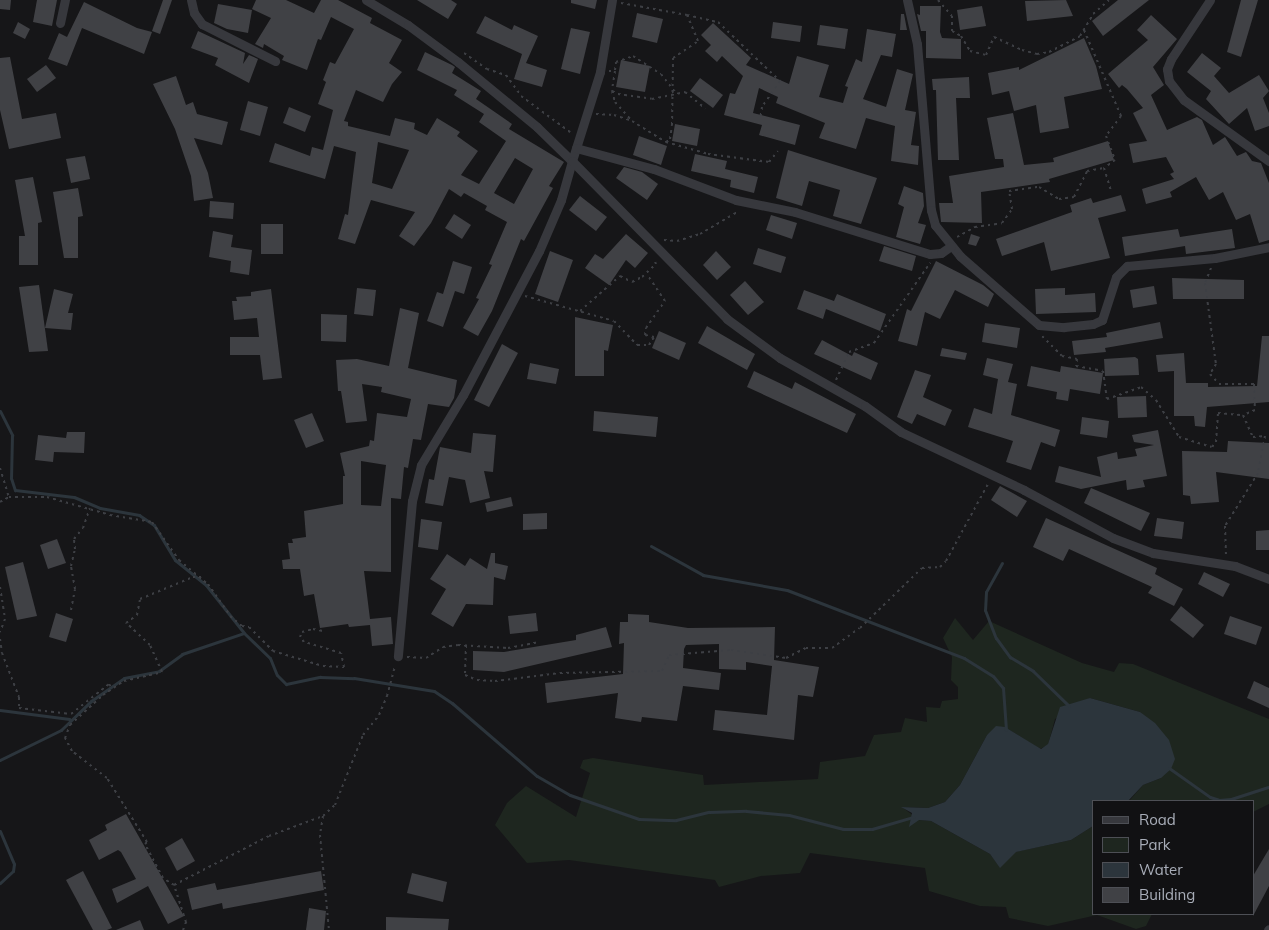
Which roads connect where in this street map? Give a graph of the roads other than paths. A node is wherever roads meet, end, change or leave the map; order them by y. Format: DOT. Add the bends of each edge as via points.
graph roads {
  1 [pos="65,0"];
  2 [pos="191,0"];
  3 [pos="366,0"];
  4 [pos="612,0"];
  5 [pos="907,0"];
  6 [pos="1210,0"];
  7 [pos="60,23"];
  8 [pos="276,61"];
  9 [pos="577,143"];
  10 [pos="572,161"];
  11 [pos="1269,161"];
  12 [pos="951,246"];
  13 [pos="1269,247"];
  14 [pos="1269,579"];
  15 [pos="398,656"];
  1 -- 7 [label="street"];
  2 -- 8 [label="street" via="194,13 202,24"];
  3 -- 10 [label="street" via="408,25 458,62 537,127"];
  4 -- 9 [label="street" via="600,72"];
  5 -- 12 [label="street" via="917,44 931,210 935,224"];
  6 -- 11 [label="street" via="1171,59 1169,80 1184,100"];
  9 -- 10 [label="street"];
  9 -- 12 [label="street" via="720,195 795,212 936,255"];
  10 -- 14 [label="street" via="727,319 780,358 833,386 923,445 993,475 1137,548 1235,566"];
  10 -- 15 [label="street" via="561,200 518,292 421,465 412,501"];
  12 -- 13 [label="street" via="1039,325 1064,327 1102,320 1116,277 1127,266 1214,258"];
}
